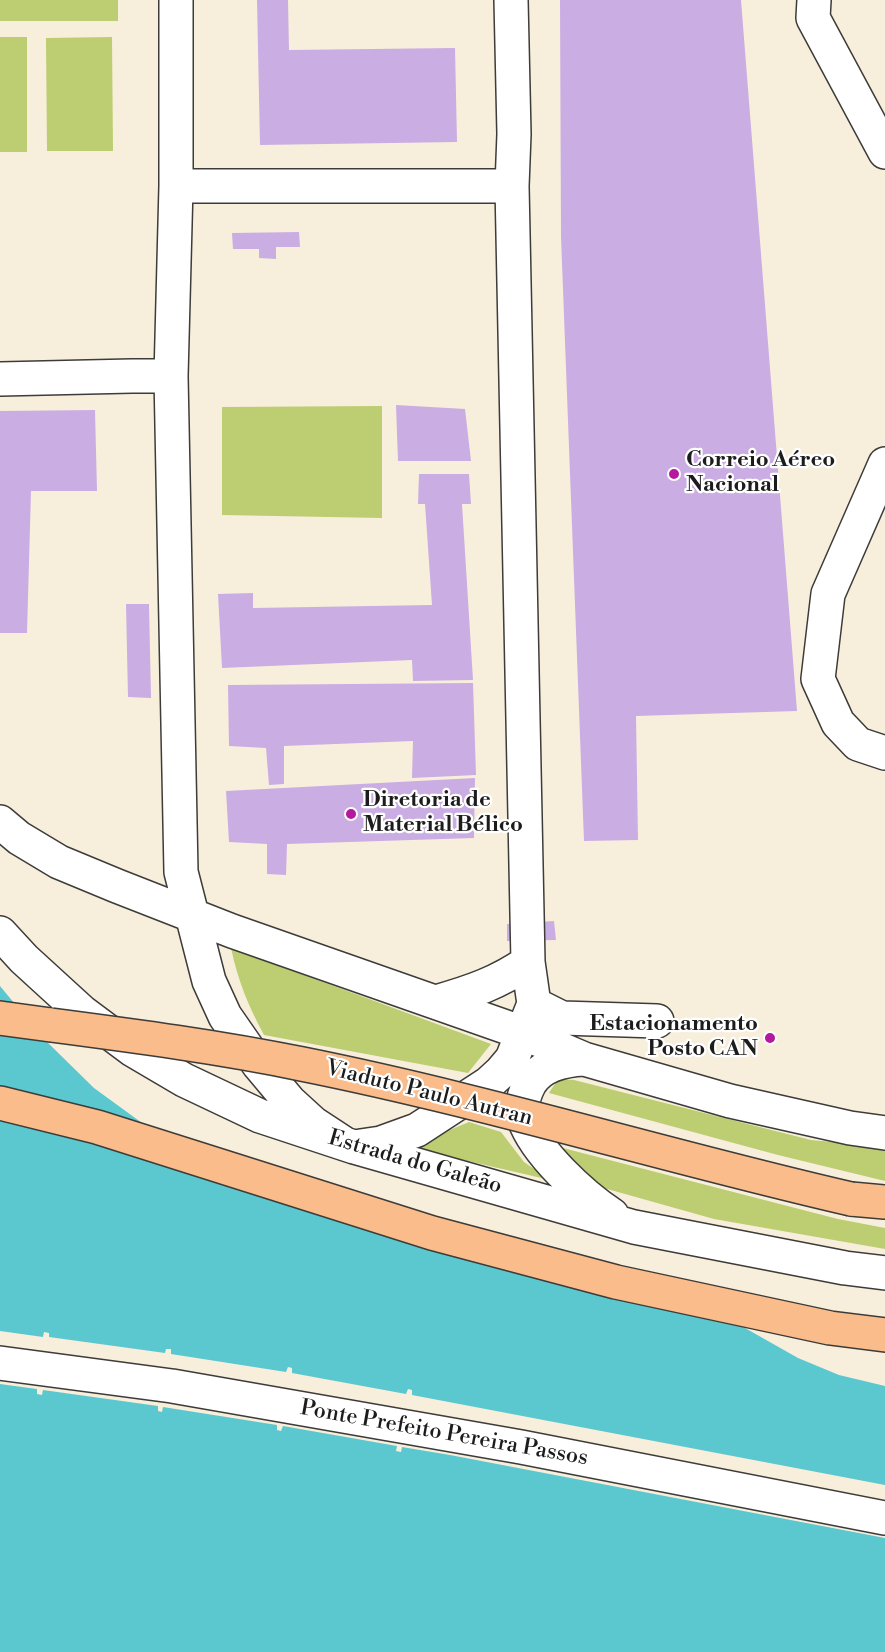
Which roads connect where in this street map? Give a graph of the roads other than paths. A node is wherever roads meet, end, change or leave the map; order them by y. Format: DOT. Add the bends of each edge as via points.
graph roads {
  1 [pos="176,0"];
  2 [pos="511,0"];
  3 [pos="814,0"];
  4 [pos="885,152"];
  5 [pos="176,186"];
  6 [pos="512,186"];
  7 [pos="171,376"];
  8 [pos="0,379"];
  9 [pos="885,464"];
  10 [pos="885,753"];
  11 [pos="0,822"];
  12 [pos="193,915"];
  13 [pos="0,933"];
  14 [pos="528,962"];
  15 [pos="436,1002"];
  16 [pos="0,1018"];
  17 [pos="528,1019"];
  18 [pos="595,1019"];
  19 [pos="657,1021"];
  20 [pos="584,1059"];
  21 [pos="0,1103"];
  22 [pos="885,1133"];
  23 [pos="350,1145"];
  24 [pos="885,1202"];
  25 [pos="634,1227"];
  26 [pos="885,1273"];
  27 [pos="885,1335"];
  28 [pos="0,1363"];
  29 [pos="885,1518"];
  1 -- 5 [label="street"];
  2 -- 6 [label="street"];
  3 -- 4 [label="street" via="813,18"];
  5 -- 6 [label="street"];
  5 -- 7 [label="street"];
  6 -- 14 [label="street"];
  7 -- 8 [label="street"];
  7 -- 12 [label="street" via="181,872"];
  9 -- 10 [label="street" via="828,594 818,679 838,723 858,744"];
  11 -- 12 [label="street" via="59,862"];
  12 -- 15 [label="street"];
  12 -- 23 [label="street" via="209,981 225,1016 290,1102 313,1123"];
  13 -- 23 [label="street, Estrada do Galeão" via="91,1018 133,1050 184,1080 260,1116"];
  14 -- 15 [label="street" via="483,988"];
  14 -- 17 [label="street"];
  15 -- 17 [label="street"];
  16 -- 24 [label="main road, Viaduto Paulo Autran, bridge" via="196,1044 302,1064 773,1181 851,1199"];
  17 -- 18 [label="street"];
  17 -- 20 [label="street"];
  17 -- 23 [label="street" via="512,1059 489,1083 417,1130 381,1143"];
  18 -- 19 [label="street"];
  18 -- 20 [label="street"];
  20 -- 22 [label="street" via="730,1101"];
  20 -- 25 [label="street" via="555,1064 532,1080 522,1106 524,1119 543,1151 571,1181 609,1213"];
  21 -- 27 [label="main road" via="97,1127 432,1233 616,1282 830,1328"];
  23 -- 25 [label="street, Estrada do Galeão"];
  25 -- 26 [label="street, Estrada do Galeão"];
  28 -- 29 [label="street, Ponte Prefeito Pereira Passos" via="172,1386 452,1435"];
}
